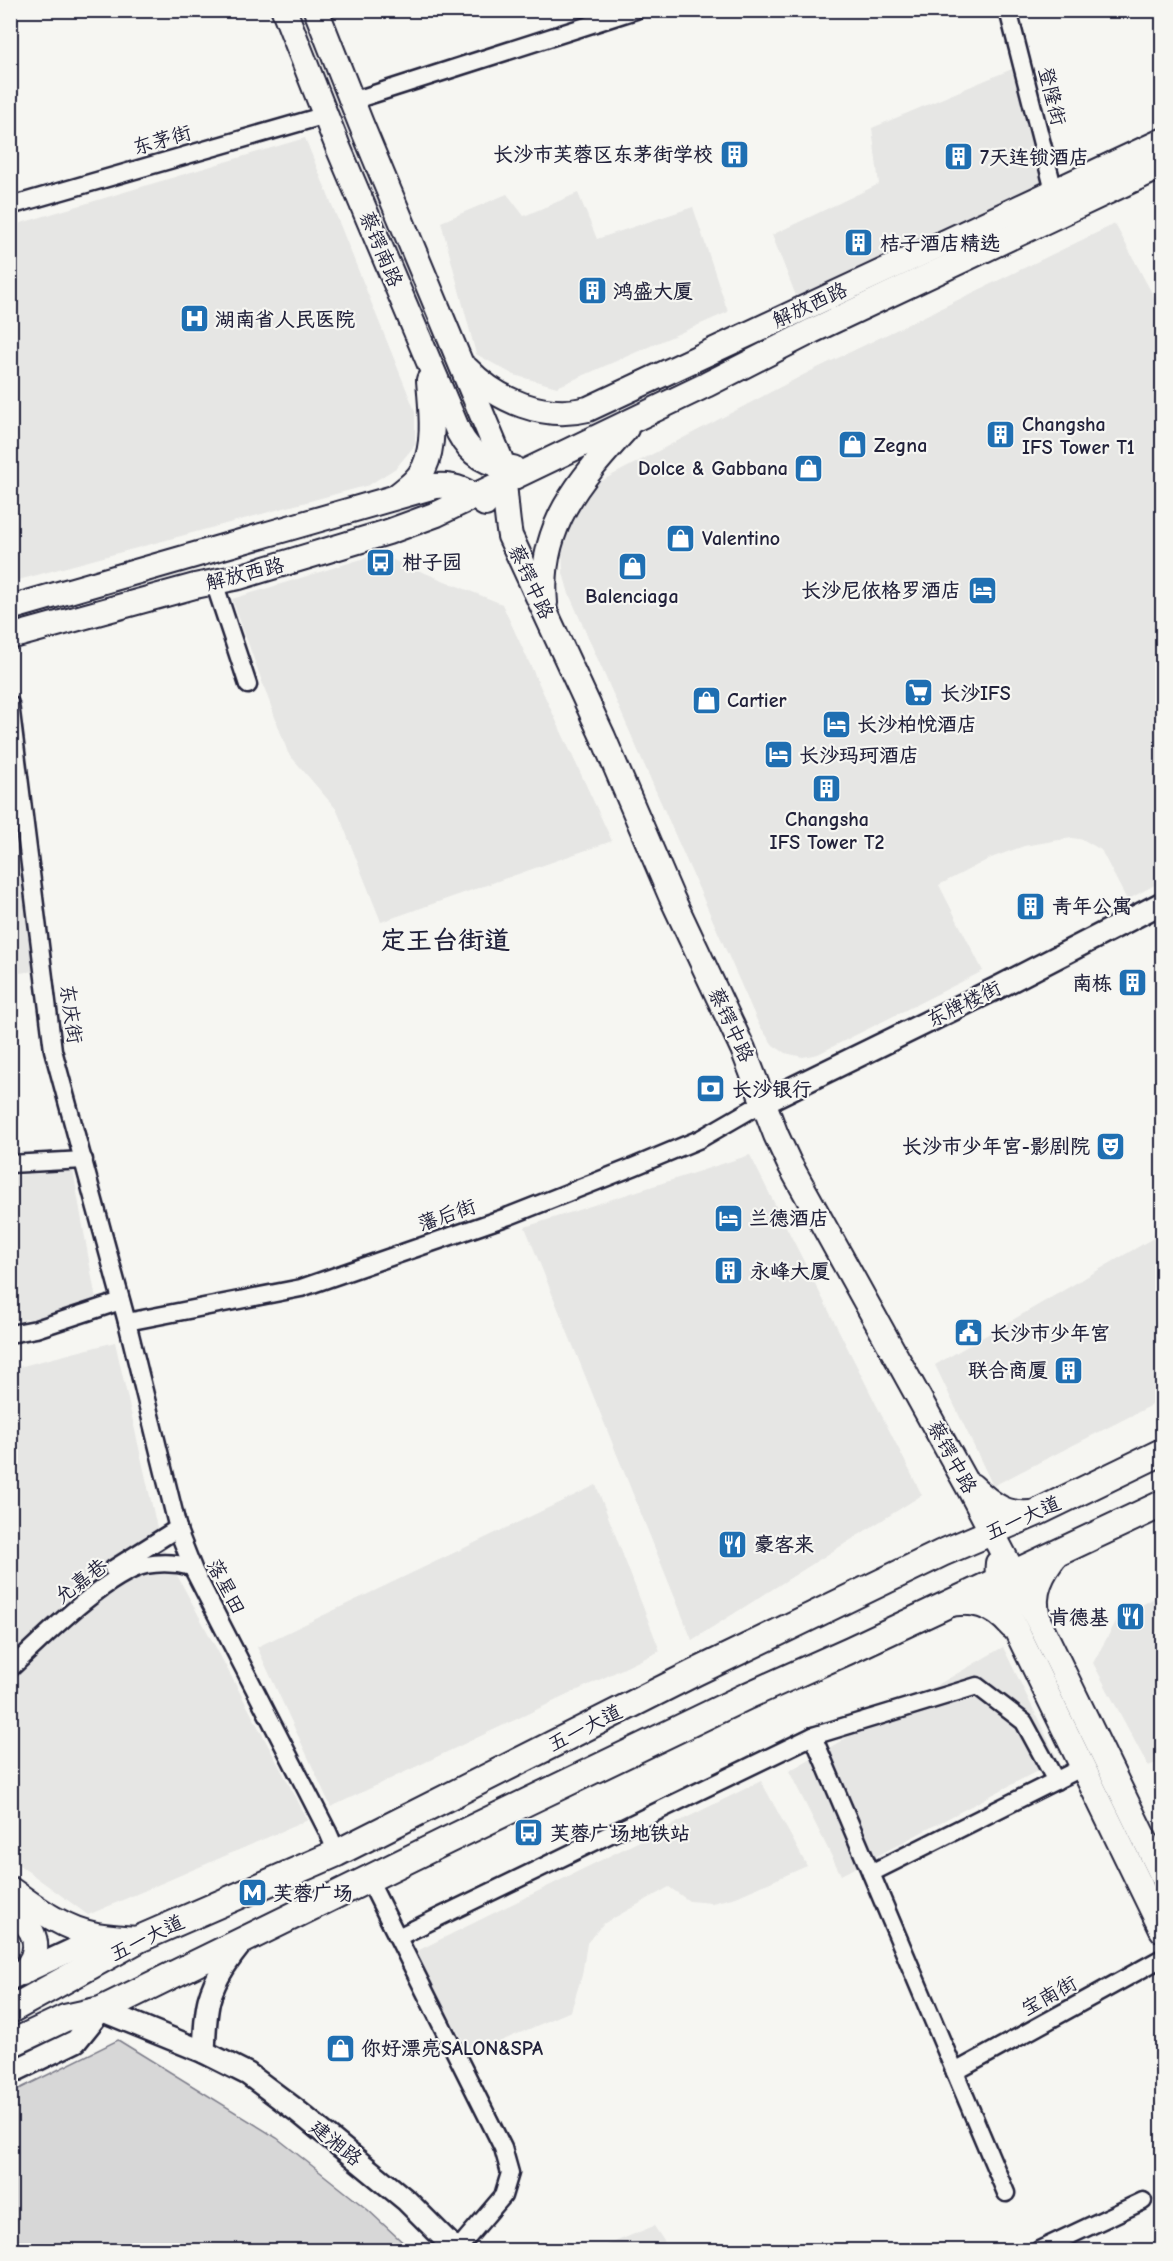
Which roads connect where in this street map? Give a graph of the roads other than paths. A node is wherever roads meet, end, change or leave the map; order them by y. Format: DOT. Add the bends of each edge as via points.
graph roads {
  1 [pos="284,10"];
  2 [pos="316,10"];
  3 [pos="636,10"];
  4 [pos="1008,10"];
  5 [pos="352,101"];
  6 [pos="326,116"];
  7 [pos="1162,141"];
  8 [pos="1162,166"];
  9 [pos="1054,191"];
  10 [pos="10,206"];
  11 [pos="428,359"];
  12 [pos="460,362"];
  13 [pos="635,420"];
  14 [pos="534,469"];
  15 [pos="503,474"];
  16 [pos="396,497"];
  17 [pos="475,497"];
  18 [pos="510,536"];
  19 [pos="214,582"];
  20 [pos="10,608"];
  21 [pos="546,615"];
  22 [pos="10,637"];
  23 [pos="248,685"];
  24 [pos="10,704"];
  25 [pos="1162,903"];
  26 [pos="764,1102"];
  27 [pos="84,1160"];
  28 [pos="10,1164"];
  29 [pos="121,1300"];
  30 [pos="128,1322"];
  31 [pos="10,1334"];
  32 [pos="1162,1452"];
  33 [pos="961,1473"];
  34 [pos="1162,1504"];
  35 [pos="1038,1512"];
  36 [pos="178,1528"];
  37 [pos="997,1541"];
  38 [pos="1058,1553"];
  39 [pos="192,1567"];
  40 [pos="1006,1577"];
  41 [pos="944,1605"];
  42 [pos="1031,1634"];
  43 [pos="10,1655"];
  44 [pos="10,1669"];
  45 [pos="813,1736"];
  46 [pos="1083,1767"];
  47 [pos="1056,1781"];
  48 [pos="337,1853"];
  49 [pos="871,1873"];
  50 [pos="1162,1875"];
  51 [pos="368,1878"];
  52 [pos="10,1889"];
  53 [pos="10,1909"];
  54 [pos="1162,1930"];
  55 [pos="102,1936"];
  56 [pos="398,1937"];
  57 [pos="245,1938"];
  58 [pos="139,1939"];
  59 [pos="1162,1958"];
  60 [pos="16,1976"];
  61 [pos="10,2010"];
  62 [pos="100,2010"];
  63 [pos="10,2044"];
  64 [pos="204,2052"];
  65 [pos="955,2072"];
  66 [pos="10,2073"];
  67 [pos="1006,2193"];
  68 [pos="1143,2201"];
  69 [pos="457,2250"];
  70 [pos="1039,2250"];
  1 -- 6 [label="main road, 蔡锷南路"];
  2 -- 5 [label="main road, 蔡锷南路"];
  3 -- 5 [label="street"];
  4 -- 9 [label="street, 登隆街"];
  5 -- 12 [label="main road, 蔡锷南路"];
  6 -- 10 [label="street, 东茅街"];
  6 -- 11 [label="main road, 蔡锷南路"];
  7 -- 9 [label="main road, 解放西路"];
  8 -- 13 [label="main road, 解放西路" via="812,331"];
  9 -- 12 [label="main road, 解放西路" via="588,409 556,413 515,402 490,390"];
  11 -- 15 [label="main road, 蔡锷南路" via="465,445"];
  11 -- 16 [label="main road" via="432,409 429,453 417,479"];
  12 -- 15 [label="main road, 蔡锷南路"];
  13 -- 14 [label="main road, 解放西路"];
  13 -- 21 [label="main road" via="588,471 557,522 545,574"];
  14 -- 15 [label="main road, 蔡锷南路"];
  15 -- 17 [label="main road, 解放西路"];
  15 -- 18 [label="main road, 蔡锷中路"];
  16 -- 17 [label="main road, 解放西路" via="447,484"];
  16 -- 20 [label="main road, 解放西路"];
  17 -- 18 [label="main road, 解放西路" via="495,514"];
  17 -- 19 [label="main road, 解放西路" via="388,532"];
  18 -- 21 [label="main road, 蔡锷中路"];
  19 -- 22 [label="main road, 解放西路"];
  19 -- 23 [label="street"];
  21 -- 26 [label="main road, 蔡锷中路"];
  24 -- 27 [label="street, 东庆街" via="53,1050"];
  25 -- 26 [label="street, 东牌楼街"];
  26 -- 30 [label="street, 藩后街" via="700,1139 633,1167 509,1216 301,1288"];
  26 -- 33 [label="main road, 蔡锷中路" via="789,1163"];
  27 -- 28 [label="street"];
  27 -- 29 [label="street, 东庆街"];
  29 -- 30 [label="street, 东庆街"];
  29 -- 31 [label="street"];
  30 -- 36 [label="street, 落星田"];
  32 -- 35 [label="main road, 五一大道"];
  33 -- 35 [label="main road" via="982,1496 1007,1512"];
  33 -- 37 [label="main road, 蔡锷中路"];
  34 -- 38 [label="main road, 五一大道"];
  35 -- 37 [label="main road, 五一大道"];
  36 -- 39 [label="street, 落星田"];
  36 -- 43 [label="street, 允嘉巷" via="67,1602"];
  37 -- 40 [label="main road" via="997,1573"];
  37 -- 48 [label="main road, 五一大道" via="932,1558"];
  38 -- 40 [label="main road, 五一大道"];
  38 -- 42 [label="main road" via="1037,1589 1037,1612"];
  39 -- 44 [label="street, 允嘉巷" via="165,1563 132,1570 74,1611"];
  39 -- 48 [label="street, 落星田"];
  40 -- 41 [label="main road, 五一大道"];
  40 -- 42 [label="main road" via="1000,1594"];
  41 -- 42 [label="main road" via="963,1601 990,1607"];
  41 -- 51 [label="main road, 五一大道"];
  42 -- 46 [label="main road"];
  42 -- 50 [label="main road"];
  45 -- 47 [label="street" via="977,1686 1024,1722"];
  45 -- 49 [label="street"];
  45 -- 56 [label="street"];
  46 -- 47 [label="street"];
  46 -- 54 [label="main road"];
  47 -- 49 [label="street"];
  48 -- 58 [label="main road, 五一大道"];
  49 -- 65 [label="street"];
  51 -- 56 [label="street"];
  51 -- 57 [label="main road, 五一大道"];
  52 -- 55 [label="main road" via="51,1917 82,1932"];
  53 -- 60 [label="main road" via="24,1920 36,1946 30,1965"];
  55 -- 58 [label="main road"];
  55 -- 60 [label="street"];
  56 -- 69 [label="street" via="503,2148 510,2173 503,2196"];
  57 -- 62 [label="main road, 五一大道"];
  57 -- 64 [label="street" via="213,1987"];
  58 -- 61 [label="main road, 五一大道"];
  59 -- 65 [label="street, 宝南街"];
  62 -- 63 [label="main road, 五一大道" via="65,2018"];
  62 -- 64 [label="street, 建湘路"];
  62 -- 66 [label="street" via="76,2041"];
  64 -- 69 [label="street, 建湘路" via="248,2074 296,2110 407,2201"];
  65 -- 67 [label="street"];
  68 -- 70 [label="street"];
}
